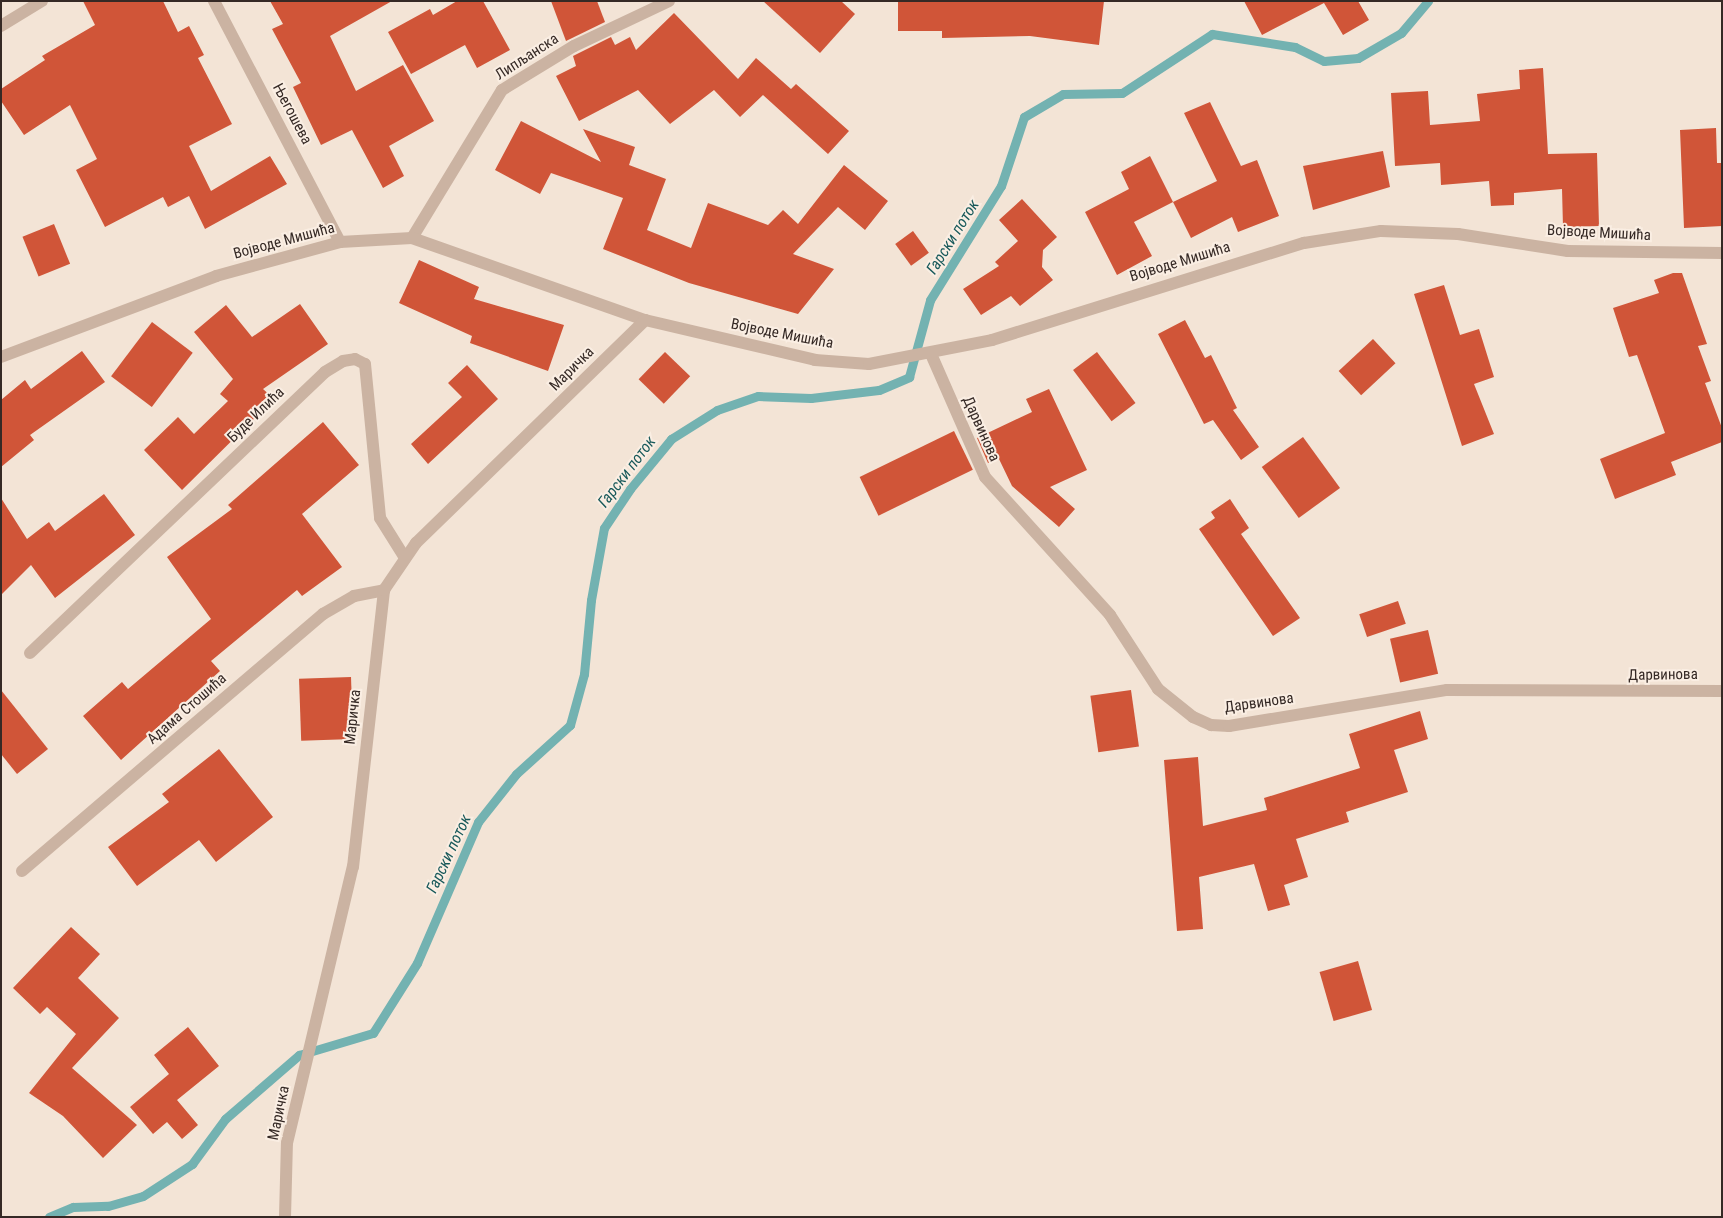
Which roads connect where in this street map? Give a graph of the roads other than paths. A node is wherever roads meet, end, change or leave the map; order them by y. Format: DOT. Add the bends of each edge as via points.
graph roads {
  1 [pos="42,1"];
  2 [pos="214,1"];
  3 [pos="669,1"];
  4 [pos="1,26"];
  5 [pos="412,238"];
  6 [pos="340,242"];
  7 [pos="1722,253"];
  8 [pos="645,320"];
  9 [pos="931,354"];
  10 [pos="1,357"];
  11 [pos="405,558"];
  12 [pos="384,590"];
  13 [pos="30,653"];
  14 [pos="1722,690"];
  15 [pos="22,871"];
  16 [pos="285,1217"];
  1 -- 4 [label="street"];
  2 -- 6 [label="street, Његошева"];
  3 -- 5 [label="street, Липљанска" via="574,46 502,90"];
  5 -- 6 [label="street, Војводе Мишића"];
  5 -- 8 [label="street, Војводе Мишића"];
  6 -- 10 [label="street, Војводе Мишића" via="216,276"];
  7 -- 9 [label="street, Војводе Мишића" via="1568,251 1458,234 1381,231 1304,243"];
  8 -- 9 [label="street, Војводе Мишића" via="815,360 869,364"];
  8 -- 11 [label="street, Маричка"];
  9 -- 14 [label="street, Дарвинова" via="985,478 1110,616 1158,689 1193,717 1210,725 1230,726 1447,690"];
  11 -- 12 [label="street, Маричка"];
  11 -- 13 [label="street, Буде Илића" via="380,518 365,364 356,359 343,361 325,372"];
  12 -- 15 [label="street, Адама Стошића" via="354,596 323,614"];
  12 -- 16 [label="street, Маричка" via="353,867 287,1143"];
}
